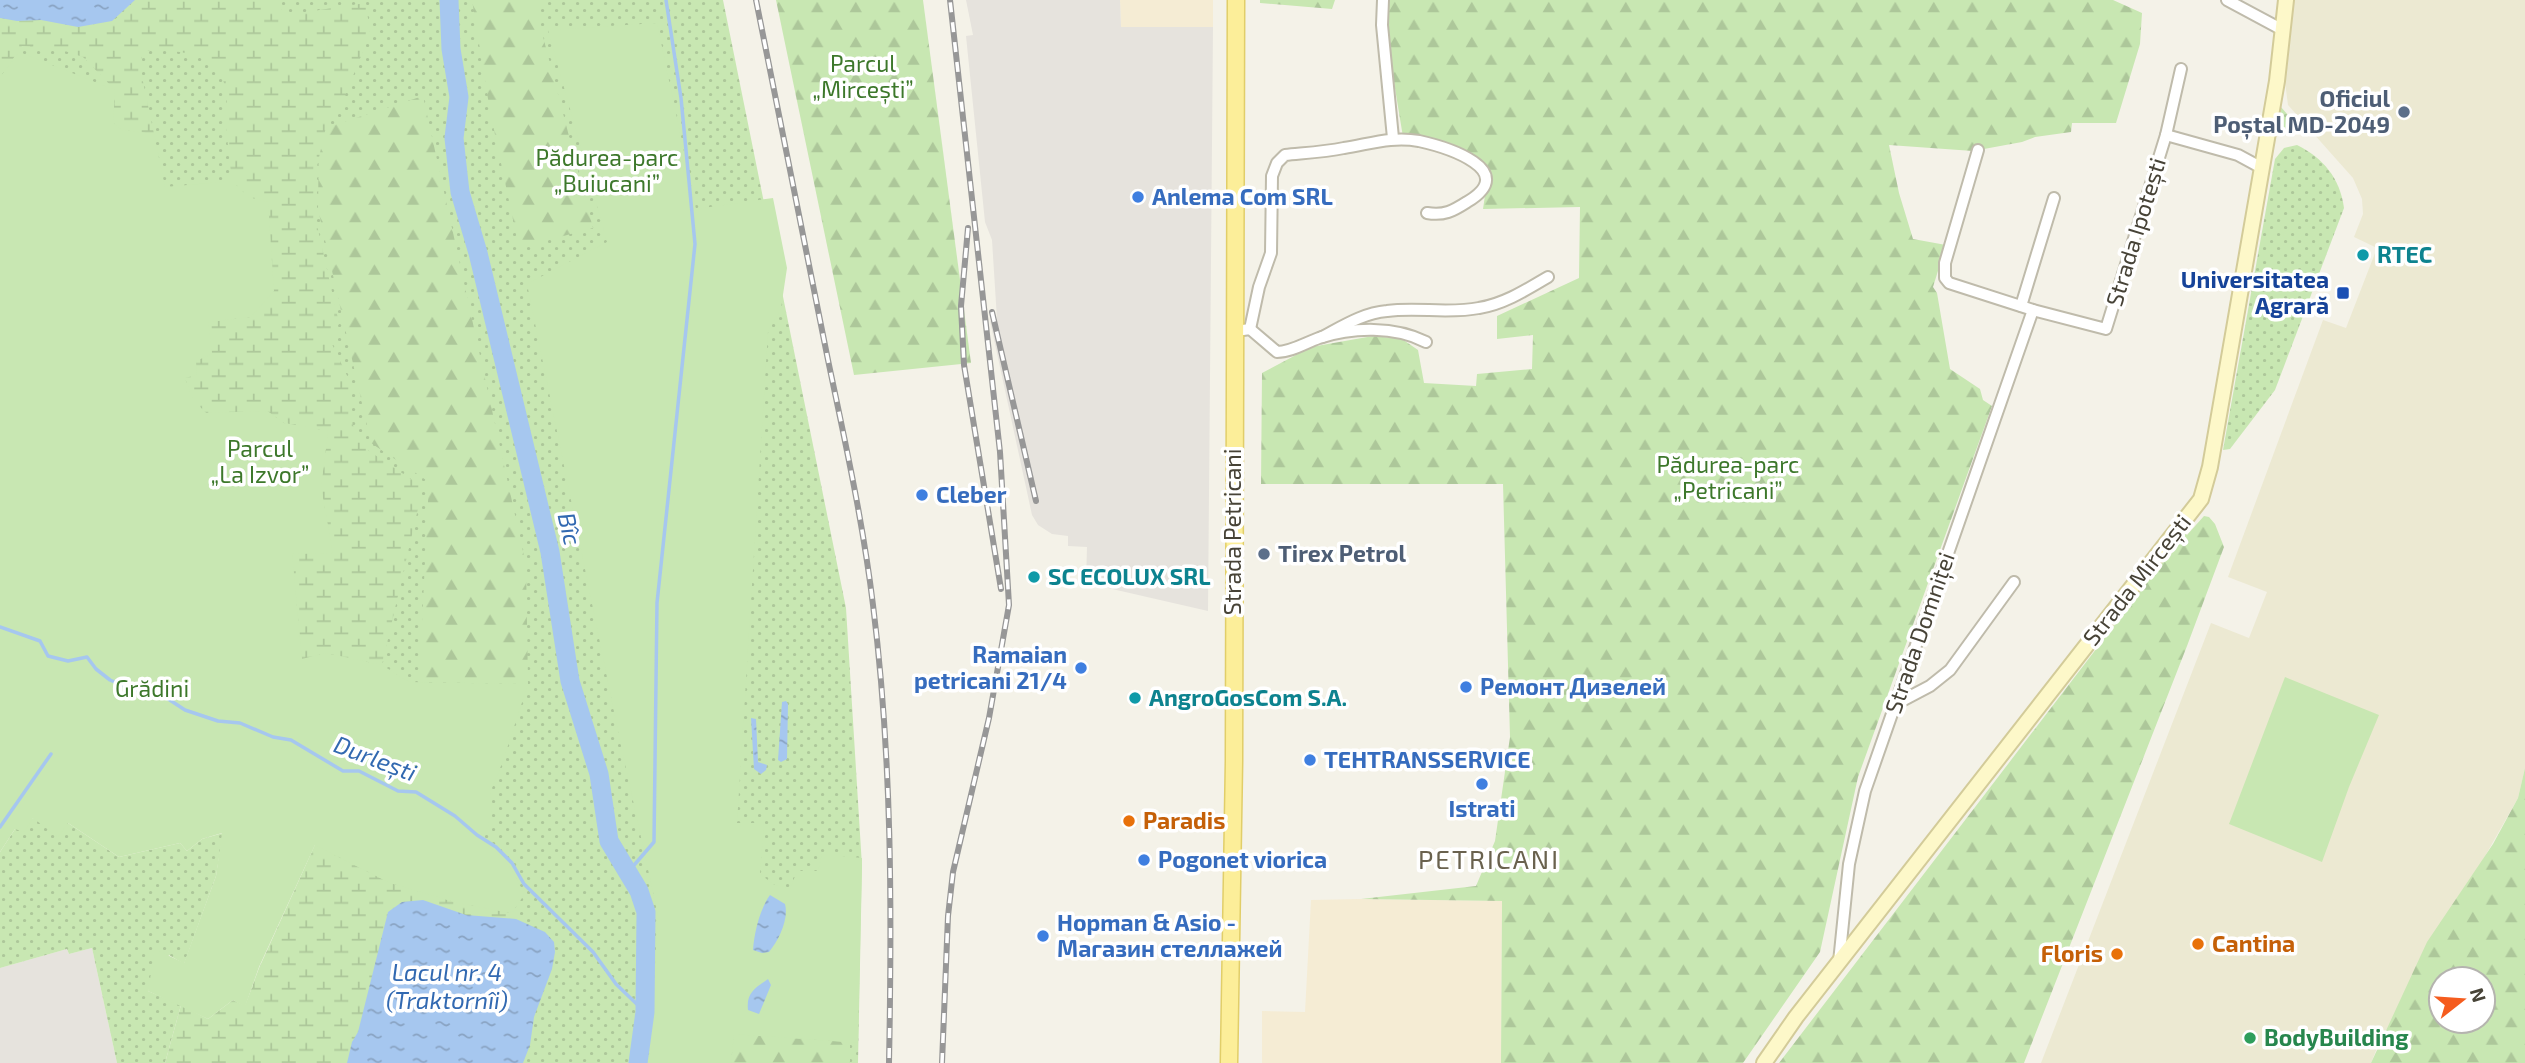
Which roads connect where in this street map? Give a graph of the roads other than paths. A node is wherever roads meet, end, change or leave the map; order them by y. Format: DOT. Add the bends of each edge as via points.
graph roads {
  1 [pos="1236,0"];
  2 [pos="1383,0"];
  3 [pos="2227,0"];
  4 [pos="2286,0"];
  5 [pos="2281,29"];
  6 [pos="2182,69"];
  7 [pos="2166,135"];
  8 [pos="1393,138"];
  9 [pos="1978,150"];
  10 [pos="2262,168"];
  11 [pos="2054,198"];
  12 [pos="1427,213"];
  13 [pos="1548,277"];
  14 [pos="2021,306"];
  15 [pos="2033,310"];
  16 [pos="1242,330"];
  17 [pos="1322,337"];
  18 [pos="1426,342"];
  19 [pos="2014,582"];
  20 [pos="1894,705"];
  21 [pos="1839,963"];
  22 [pos="1229,1063"];
  23 [pos="1764,1063"];
  1 -- 16 [label="main road, Strada Petricani"];
  2 -- 8 [label="street"];
  3 -- 5 [label="street"];
  4 -- 5 [label="main road, Strada Mircești"];
  5 -- 10 [label="main road, Strada Mircești"];
  6 -- 7 [label="street, Strada Ipotești"];
  7 -- 10 [label="street, Strada Ipotești" via="2238,155"];
  7 -- 15 [label="street, Strada Ipotești" via="2106,329"];
  8 -- 12 [label="street" via="1452,151 1478,163 1484,171 1486,183 1479,195 1452,212"];
  8 -- 16 [label="street" via="1284,155 1277,163 1272,176 1271,253"];
  9 -- 14 [label="street" via="1945,263 1945,278 1953,286"];
  10 -- 21 [label="main road, Strada Mircești" via="2201,499"];
  11 -- 14 [label="street"];
  13 -- 17 [label="street" via="1490,306 1377,312"];
  14 -- 15 [label="street"];
  15 -- 20 [label="street, Strada Domniței"];
  16 -- 17 [label="street" via="1277,352"];
  16 -- 22 [label="main road, Strada Petricani"];
  17 -- 18 [label="street" via="1390,330"];
  19 -- 20 [label="street" via="1950,670"];
  20 -- 21 [label="street, Strada Domniței" via="1864,791 1849,864"];
  21 -- 23 [label="main road, Strada Mircești"];
}
